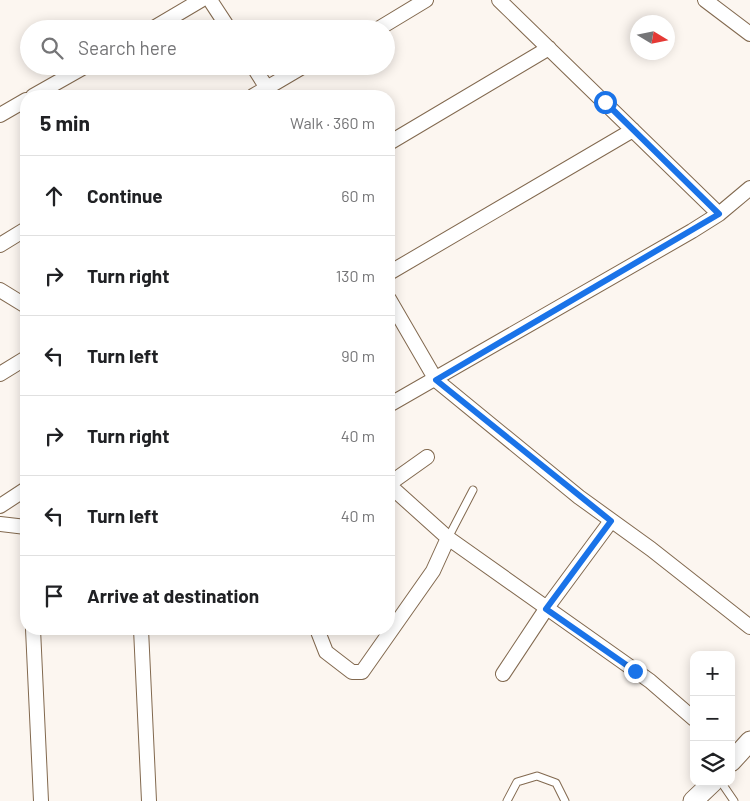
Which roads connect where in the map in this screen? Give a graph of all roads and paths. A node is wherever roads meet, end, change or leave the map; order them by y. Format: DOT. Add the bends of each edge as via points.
graph roads {
  1 [pos="201,0"];
  2 [pos="210,0"];
  3 [pos="426,0"];
  4 [pos="499,0"];
  5 [pos="705,0"];
  6 [pos="167,20"];
  7 [pos="223,20"];
  8 [pos="393,20"];
  9 [pos="750,34"];
  10 [pos="549,48"];
  11 [pos="70,75"];
  12 [pos="259,75"];
  13 [pos="292,75"];
  14 [pos="44,90"];
  15 [pos="269,90"];
  16 [pos="273,90"];
  17 [pos="20,103"];
  18 [pos="0,115"];
  19 [pos="633,130"];
  20 [pos="395,140"];
  21 [pos="750,188"];
  22 [pos="719,214"];
  23 [pos="20,233"];
  24 [pos="0,245"];
  25 [pos="395,269"];
  26 [pos="0,290"];
  27 [pos="20,302"];
  28 [pos="395,309"];
  29 [pos="20,362"];
  30 [pos="0,374"];
  31 [pos="436,380"];
  32 [pos="395,402"];
  33 [pos="427,457"];
  34 [pos="395,481"];
  35 [pos="395,490"];
  36 [pos="473,490"];
  37 [pos="20,493"];
  38 [pos="0,506"];
  39 [pos="611,521"];
  40 [pos="0,524"];
  41 [pos="20,526"];
  42 [pos="448,538"];
  43 [pos="546,609"];
  44 [pos="395,625"];
  45 [pos="750,627"];
  46 [pos="33,635"];
  47 [pos="141,635"];
  48 [pos="319,635"];
  49 [pos="388,635"];
  50 [pos="503,674"];
  51 [pos="690,715"];
  52 [pos="750,741"];
  53 [pos="735,754"];
  54 [pos="709,786"];
  55 [pos="724,786"];
  56 [pos="41,801"];
  57 [pos="149,801"];
  58 [pos="507,801"];
  59 [pos="565,801"];
  60 [pos="693,801"];
  61 [pos="734,801"];
  1 -- 6 [label="street"];
  2 -- 7 [label="street"];
  3 -- 8 [label="street"];
  4 -- 10 [label="street"];
  5 -- 9 [label="street"];
  10 -- 19 [label="street"];
  10 -- 20 [label="street"];
  11 -- 14 [label="street"];
  12 -- 15 [label="street"];
  13 -- 16 [label="street"];
  17 -- 18 [label="street"];
  19 -- 22 [label="street"];
  19 -- 25 [label="street"];
  21 -- 22 [label="street"];
  22 -- 31 [label="street"];
  23 -- 24 [label="street"];
  26 -- 27 [label="street"];
  28 -- 31 [label="street"];
  29 -- 30 [label="street"];
  31 -- 32 [label="street"];
  31 -- 39 [label="street"];
  33 -- 34 [label="street"];
  35 -- 42 [label="street"];
  36 -- 42 [label="lane"];
  37 -- 38 [label="street"];
  39 -- 43 [label="street"];
  39 -- 45 [label="street"];
  40 -- 41 [label="street"];
  42 -- 43 [label="street"];
  42 -- 44 [label="street" via="433,571"];
  43 -- 50 [label="street"];
  43 -- 51 [label="street" via="650,681"];
  46 -- 56 [label="street"];
  47 -- 57 [label="street"];
  48 -- 49 [label="street" via="326,652 352,672 362,672"];
  52 -- 53 [label="street"];
  54 -- 60 [label="street"];
  55 -- 61 [label="lane"];
  58 -- 59 [label="lane" via="517,782 537,776 556,783"];
}
